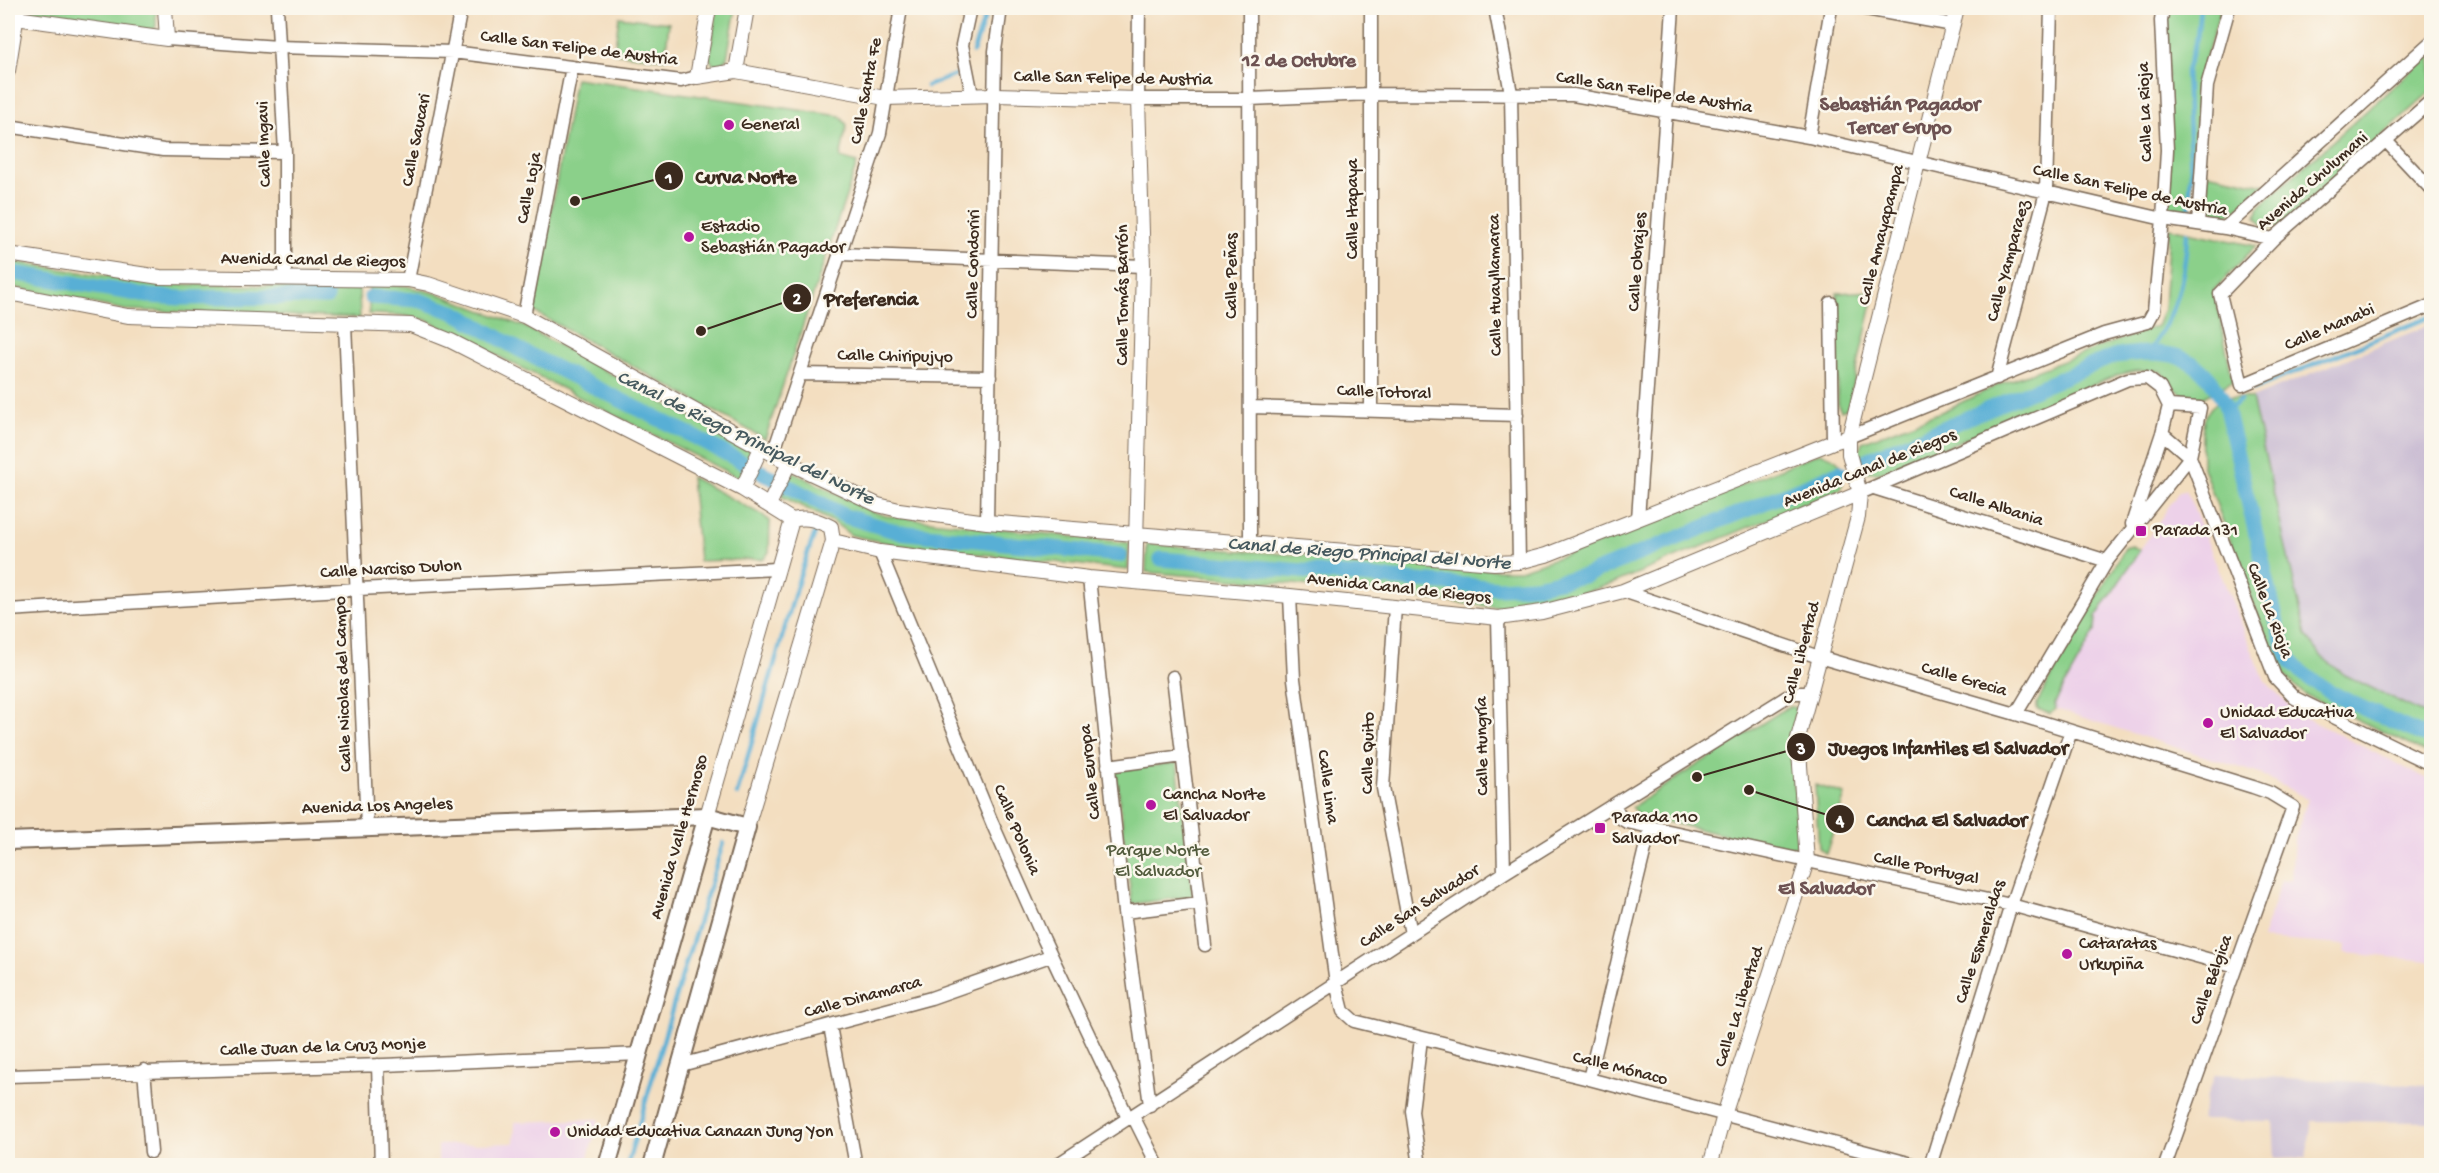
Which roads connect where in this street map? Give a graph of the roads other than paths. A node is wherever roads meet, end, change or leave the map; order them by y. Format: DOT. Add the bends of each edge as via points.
graph roads {
  1 [pos="165,8"];
  2 [pos="276,8"];
  3 [pos="461,8"];
  4 [pos="709,8"];
  5 [pos="747,8"];
  6 [pos="901,8"];
  7 [pos="970,8"];
  8 [pos="1001,8"];
  9 [pos="1139,8"];
  10 [pos="1249,8"];
  11 [pos="1371,8"];
  12 [pos="1495,8"];
  13 [pos="1673,8"];
  14 [pos="1831,8"];
  15 [pos="1861,8"];
  16 [pos="1957,8"];
  17 [pos="2051,8"];
  18 [pos="2163,8"];
  19 [pos="2229,8"];
  20 [pos="17,13"];
  21 [pos="1953,25"];
  22 [pos="166,39"];
  23 [pos="2432,41"];
  24 [pos="278,47"];
  25 [pos="453,52"];
  26 [pos="572,67"];
  27 [pos="8,71"];
  28 [pos="736,71"];
  29 [pos="697,77"];
  30 [pos="1510,93"];
  31 [pos="1371,94"];
  32 [pos="972,95"];
  33 [pos="995,95"];
  34 [pos="885,98"];
  35 [pos="1138,99"];
  36 [pos="1250,99"];
  37 [pos="2432,100"];
  38 [pos="1666,110"];
  39 [pos="8,126"];
  40 [pos="1809,137"];
  41 [pos="2386,142"];
  42 [pos="285,152"];
  43 [pos="1918,164"];
  44 [pos="2432,190"];
  45 [pos="2046,192"];
  46 [pos="2163,219"];
  47 [pos="2198,224"];
  48 [pos="2225,228"];
  49 [pos="2273,239"];
  50 [pos="8,254"];
  51 [pos="841,254"];
  52 [pos="992,260"];
  53 [pos="1143,266"];
  54 [pos="285,278"];
  55 [pos="408,280"];
  56 [pos="8,293"];
  57 [pos="1831,303"];
  58 [pos="2432,305"];
  59 [pos="524,316"];
  60 [pos="2148,322"];
  61 [pos="345,324"];
  62 [pos="800,374"];
  63 [pos="990,377"];
  64 [pos="1997,378"];
  65 [pos="2242,385"];
  66 [pos="2169,405"];
  67 [pos="1250,407"];
  68 [pos="1371,410"];
  69 [pos="1516,415"];
  70 [pos="2162,433"];
  71 [pos="1850,437"];
  72 [pos="1833,442"];
  73 [pos="767,451"];
  74 [pos="2190,457"];
  75 [pos="783,476"];
  76 [pos="1874,488"];
  77 [pos="742,489"];
  78 [pos="1860,493"];
  79 [pos="769,505"];
  80 [pos="1638,519"];
  81 [pos="792,520"];
  82 [pos="987,522"];
  83 [pos="2130,530"];
  84 [pos="1138,535"];
  85 [pos="833,541"];
  86 [pos="1250,544"];
  87 [pos="880,552"];
  88 [pos="2107,561"];
  89 [pos="1519,562"];
  90 [pos="777,569"];
  91 [pos="1089,578"];
  92 [pos="1135,582"];
  93 [pos="358,589"];
  94 [pos="1623,591"];
  95 [pos="1290,596"];
  96 [pos="1395,607"];
  97 [pos="8,610"];
  98 [pos="1498,618"];
  99 [pos="1819,657"];
  100 [pos="1173,676"];
  101 [pos="1809,693"];
  102 [pos="2016,714"];
  103 [pos="2071,731"];
  104 [pos="1183,756"];
  105 [pos="2432,765"];
  106 [pos="1108,766"];
  107 [pos="1614,805"];
  108 [pos="2293,807"];
  109 [pos="707,816"];
  110 [pos="367,827"];
  111 [pos="747,827"];
  112 [pos="1650,828"];
  113 [pos="8,841"];
  114 [pos="1807,861"];
  115 [pos="1504,873"];
  116 [pos="1200,903"];
  117 [pos="2011,905"];
  118 [pos="1124,912"];
  119 [pos="1411,934"];
  120 [pos="1205,945"];
  121 [pos="1050,956"];
  122 [pos="2236,967"];
  123 [pos="1336,983"];
  124 [pos="830,1026"];
  125 [pos="1421,1039"];
  126 [pos="640,1054"];
  127 [pos="378,1065"];
  128 [pos="681,1065"];
  129 [pos="144,1071"];
  130 [pos="8,1076"];
  131 [pos="1589,1079"];
  132 [pos="1150,1105"];
  133 [pos="1724,1114"];
  134 [pos="1130,1117"];
  135 [pos="151,1152"];
  136 [pos="381,1166"];
  137 [pos="607,1166"];
  138 [pos="652,1166"];
  139 [pos="856,1166"];
  140 [pos="1055,1166"];
  141 [pos="1158,1166"];
  142 [pos="1420,1166"];
  143 [pos="1710,1166"];
  144 [pos="1920,1166"];
  145 [pos="1930,1166"];
  146 [pos="2165,1166"];
  1 -- 22 [label="street"];
  2 -- 24 [label="street, Calle Ingavi"];
  3 -- 25 [label="street, Calle Saucari"];
  4 -- 29 [label="street"];
  5 -- 28 [label="street"];
  6 -- 34 [label="street, Calle Santa Fe"];
  7 -- 32 [label="street" via="962,55"];
  8 -- 33 [label="street, Calle Condoriri" via="995,51"];
  9 -- 35 [label="street, Calle Tomás Barrón"];
  10 -- 36 [label="street, Calle Peñas"];
  11 -- 31 [label="street, Calle Itapaya"];
  12 -- 30 [label="street, Calle Huayllamarca"];
  13 -- 38 [label="street, Calle Obrajes"];
  14 -- 40 [label="street"];
  15 -- 21 [label="street"];
  16 -- 21 [label="street, Calle Amayapampa"];
  17 -- 45 [label="street, Calle Yamparaez"];
  18 -- 46 [label="street, Calle La Rioja" via="2167,150"];
  19 -- 47 [label="street" via="2207,86"];
  20 -- 22 [label="street, Calle San Felipe de Austria"];
  20 -- 27 [label="street"];
  21 -- 43 [label="street, Calle Amayapampa"];
  22 -- 24 [label="street, Calle San Felipe de Austria"];
  23 -- 48 [label="street, Avenida Chulumani"];
  24 -- 25 [label="street, Calle San Felipe de Austria"];
  24 -- 42 [label="street, Calle Ingavi"];
  25 -- 26 [label="street, Calle San Felipe de Austria"];
  25 -- 55 [label="street, Calle Saucari"];
  26 -- 29 [label="street, Calle San Felipe de Austria" via="681,81"];
  26 -- 59 [label="street, Calle Loja"];
  28 -- 29 [label="street, Calle San Felipe de Austria"];
  28 -- 34 [label="street, Calle San Felipe de Austria"];
  30 -- 31 [label="street, Calle San Felipe de Austria"];
  30 -- 38 [label="street, Calle San Felipe de Austria" via="1573,95"];
  30 -- 69 [label="street, Calle Huayllamarca"];
  31 -- 36 [label="street, Calle San Felipe de Austria"];
  31 -- 68 [label="street, Calle Itapaya"];
  32 -- 33 [label="street, Calle San Felipe de Austria"];
  32 -- 34 [label="street, Calle San Felipe de Austria"];
  33 -- 35 [label="street, Calle San Felipe de Austria"];
  33 -- 52 [label="street, Calle Condoriri"];
  34 -- 51 [label="street, Calle Santa Fe" via="880,133"];
  35 -- 36 [label="street, Calle San Felipe de Austria"];
  35 -- 53 [label="street, Calle Tomás Barrón"];
  36 -- 67 [label="street, Calle Peñas"];
  37 -- 41 [label="street, Avenida Chulumani"];
  38 -- 40 [label="street, Calle San Felipe de Austria"];
  38 -- 80 [label="street, Calle Obrajes"];
  39 -- 42 [label="street" via="163,150"];
  40 -- 43 [label="street, Calle San Felipe de Austria"];
  41 -- 44 [label="street"];
  41 -- 49 [label="street, Avenida Chulumani"];
  42 -- 54 [label="street, Calle Ingavi"];
  43 -- 45 [label="street, Calle San Felipe de Austria"];
  43 -- 71 [label="street, Calle Amayapampa"];
  45 -- 46 [label="street, Calle San Felipe de Austria"];
  45 -- 64 [label="street, Calle Yamparaez"];
  46 -- 47 [label="street, Calle San Felipe de Austria"];
  46 -- 60 [label="street, Calle La Rioja" via="2154,311"];
  47 -- 48 [label="street, Calle San Felipe de Austria"];
  48 -- 49 [label="street, Calle San Felipe de Austria"];
  49 -- 65 [label="street, Avenida Chulumani" via="2220,294"];
  50 -- 54 [label="street, Avenida Canal de Riegos" via="160,277"];
  51 -- 52 [label="street"];
  51 -- 62 [label="street, Calle Santa Fe"];
  52 -- 53 [label="street"];
  52 -- 63 [label="street, Calle Condoriri"];
  53 -- 84 [label="street, Calle Tomás Barrón"];
  54 -- 55 [label="street, Avenida Canal de Riegos"];
  55 -- 59 [label="street, Avenida Canal de Riegos"];
  56 -- 61 [label="street" via="128,316"];
  57 -- 72 [label="street"];
  58 -- 65 [label="street, Calle Manabi"];
  59 -- 73 [label="street, Avenida Canal de Riegos"];
  60 -- 64 [label="street, Avenida Canal de Riegos" via="2104,334"];
  61 -- 77 [label="street" via="411,326 428,331"];
  61 -- 93 [label="street, Calle Nicolas del Campo"];
  62 -- 63 [label="street, Calle Chiripujyo"];
  62 -- 73 [label="street, Calle Santa Fe"];
  63 -- 82 [label="street, Calle Condoriri"];
  64 -- 71 [label="street, Avenida Canal de Riegos"];
  66 -- 70 [label="street"];
  66 -- 74 [label="street" via="2200,408"];
  66 -- 76 [label="street, Avenida Canal de Riegos" via="2160,388 2147,378 2128,379"];
  67 -- 68 [label="street, Calle Totoral"];
  67 -- 86 [label="street, Calle Peñas"];
  68 -- 69 [label="street, Calle Totoral"];
  69 -- 89 [label="street, Calle Huayllamarca"];
  70 -- 74 [label="street, Calle La Rioja"];
  70 -- 83 [label="street"];
  71 -- 72 [label="street, Avenida Canal de Riegos"];
  71 -- 78 [label="street, Calle Amayapampa" via="1849,454"];
  72 -- 80 [label="street, Avenida Canal de Riegos"];
  73 -- 75 [label="street, Avenida Canal de Riegos"];
  73 -- 77 [label="street" via="755,461"];
  74 -- 83 [label="street"];
  74 -- 105 [label="street, Calle La Rioja" via="2275,677 2295,698"];
  75 -- 79 [label="street"];
  75 -- 82 [label="street, Avenida Canal de Riegos" via="899,510"];
  76 -- 78 [label="street, Avenida Canal de Riegos"];
  76 -- 88 [label="street, Calle Albania"];
  77 -- 79 [label="street"];
  78 -- 94 [label="street, Avenida Canal de Riegos"];
  78 -- 99 [label="street, Calle Libertad" via="1858,518"];
  79 -- 81 [label="street"];
  80 -- 89 [label="street, Avenida Canal de Riegos"];
  81 -- 85 [label="street" via="804,517 823,522 831,527"];
  81 -- 90 [label="street, Avenida Valle Hermoso"];
  82 -- 84 [label="street, Avenida Canal de Riegos"];
  83 -- 88 [label="street"];
  84 -- 86 [label="street, Avenida Canal de Riegos"];
  84 -- 92 [label="street, Calle Tomás Barrón"];
  85 -- 87 [label="street, Avenida Canal de Riegos"];
  85 -- 111 [label="street"];
  86 -- 89 [label="street, Avenida Canal de Riegos"];
  87 -- 91 [label="street, Avenida Canal de Riegos"];
  87 -- 121 [label="street, Calle Polonia"];
  88 -- 102 [label="street"];
  90 -- 93 [label="street, Calle Narciso Dulon"];
  90 -- 109 [label="street, Avenida Valle Hermoso"];
  91 -- 92 [label="street, Avenida Canal de Riegos"];
  91 -- 106 [label="street, Calle Europa"];
  92 -- 95 [label="street, Avenida Canal de Riegos"];
  93 -- 97 [label="street, Calle Narciso Dulon"];
  93 -- 110 [label="street, Calle Nicolas del Campo"];
  94 -- 98 [label="street, Avenida Canal de Riegos"];
  94 -- 99 [label="street, Calle Grecia"];
  95 -- 96 [label="street, Avenida Canal de Riegos"];
  95 -- 123 [label="street, Calle Lima" via="1294,679"];
  96 -- 98 [label="street, Avenida Canal de Riegos"];
  96 -- 119 [label="street, Calle Quito" via="1383,788"];
  98 -- 115 [label="street, Calle Hungría"];
  99 -- 101 [label="street, Calle Libertad"];
  99 -- 102 [label="street, Calle Grecia"];
  100 -- 104 [label="street"];
  101 -- 107 [label="street, Calle San Salvador" via="1793,693"];
  101 -- 114 [label="street, Calle Libertad" via="1798,738"];
  102 -- 103 [label="street, Calle Grecia"];
  103 -- 108 [label="street, Calle Grecia" via="2253,787"];
  103 -- 117 [label="street, Calle Esmeraldas"];
  104 -- 106 [label="street"];
  104 -- 116 [label="street"];
  106 -- 118 [label="street, Calle Europa"];
  107 -- 112 [label="street, Calle Portugal" via="1622,819"];
  107 -- 115 [label="street, Calle San Salvador"];
  108 -- 122 [label="street, Calle Bélgica"];
  109 -- 110 [label="main road, Avenida Los Angeles"];
  109 -- 111 [label="main road, Avenida Los Angeles"];
  109 -- 126 [label="main road, Avenida Valle Hermoso"];
  110 -- 113 [label="main road, Avenida Los Angeles"];
  111 -- 128 [label="main road"];
  112 -- 114 [label="street, Calle Portugal"];
  112 -- 131 [label="street"];
  114 -- 117 [label="street, Calle Portugal"];
  114 -- 133 [label="street, Calle La Libertad"];
  115 -- 119 [label="street, Calle San Salvador"];
  116 -- 118 [label="street"];
  116 -- 120 [label="street"];
  117 -- 122 [label="street, Calle Portugal"];
  117 -- 145 [label="street, Calle Esmeraldas"];
  118 -- 132 [label="street, Calle Europa"];
  119 -- 123 [label="street, Calle San Salvador"];
  121 -- 124 [label="street, Calle Dinamarca" via="931,998"];
  121 -- 134 [label="street, Calle Polonia"];
  122 -- 146 [label="street, Calle Bélgica"];
  123 -- 125 [label="street, Calle Mónaco" via="1343,1011 1354,1021"];
  123 -- 132 [label="street, Calle San Salvador"];
  124 -- 128 [label="street, Calle Dinamarca"];
  124 -- 139 [label="street"];
  125 -- 131 [label="street, Calle Mónaco"];
  125 -- 142 [label="street" via="1412,1111"];
  126 -- 127 [label="street, Calle Juan de la Cruz Monje"];
  126 -- 137 [label="main road, Avenida Valle Hermoso"];
  127 -- 129 [label="street, Calle Juan de la Cruz Monje"];
  127 -- 136 [label="street"];
  128 -- 138 [label="main road"];
  129 -- 130 [label="street, Calle Juan de la Cruz Monje"];
  129 -- 135 [label="street"];
  131 -- 133 [label="street, Calle Mónaco"];
  132 -- 134 [label="street, Calle San Salvador"];
  133 -- 143 [label="street, Calle La Libertad"];
  133 -- 144 [label="street, Calle Mónaco"];
  134 -- 140 [label="street, Calle San Salvador"];
  134 -- 141 [label="street, Calle Polonia"];
}
